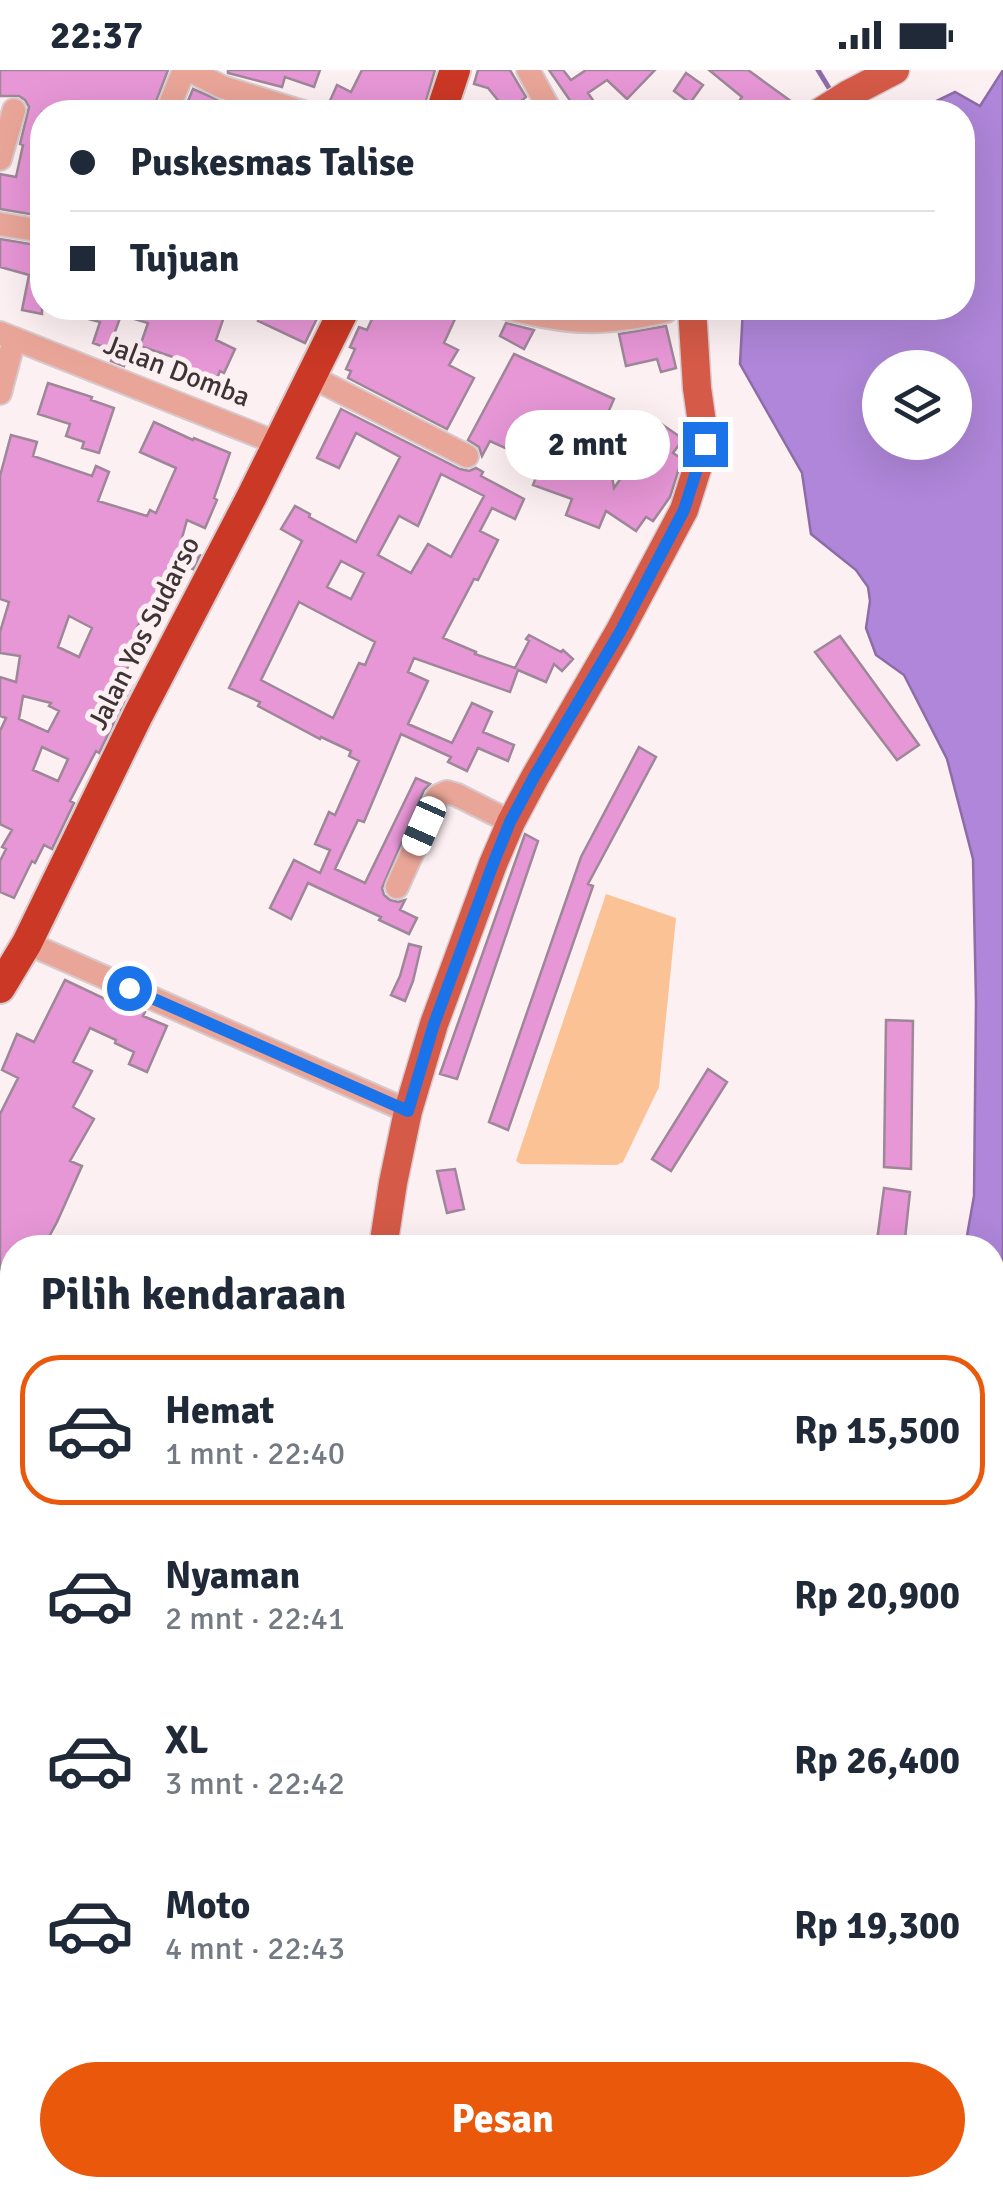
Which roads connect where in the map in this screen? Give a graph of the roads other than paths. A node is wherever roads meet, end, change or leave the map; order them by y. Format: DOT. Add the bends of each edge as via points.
graph roads {
  1 [pos="186,70"];
  2 [pos="455,70"];
  3 [pos="528,70"];
  4 [pos="895,70"];
  5 [pos="224,78"];
  6 [pos="172,100"];
  7 [pos="275,100"];
  8 [pos="445,100"];
  9 [pos="544,100"];
  10 [pos="839,100"];
  11 [pos="14,110"];
  12 [pos="0,158"];
  13 [pos="0,224"];
  14 [pos="30,230"];
  15 [pos="340,320"];
  16 [pos="563,320"];
  17 [pos="628,320"];
  18 [pos="677,320"];
  19 [pos="7,336"];
  20 [pos="310,376"];
  21 [pos="0,394"];
  22 [pos="278,443"];
  23 [pos="467,456"];
  24 [pos="510,822"];
  25 [pos="397,887"];
  26 [pos="27,943"];
  27 [pos="0,988"];
  28 [pos="408,1111"];
  29 [pos="384,1235"];
  1 -- 5 [label="street"];
  1 -- 6 [label="street"];
  2 -- 8 [label="highway"];
  3 -- 9 [label="street"];
  4 -- 10 [label="main road"];
  5 -- 7 [label="street"];
  11 -- 12 [label="street"];
  13 -- 14 [label="street"];
  15 -- 20 [label="highway, Jalan Yos Sudarso"];
  16 -- 17 [label="street"];
  18 -- 24 [label="main road" via="705,444 684,510"];
  19 -- 21 [label="street"];
  19 -- 22 [label="street, Jalan Domba"];
  20 -- 22 [label="highway, Jalan Yos Sudarso"];
  20 -- 23 [label="street"];
  22 -- 26 [label="highway, Jalan Yos Sudarso"];
  24 -- 25 [label="street" via="457,795 438,796"];
  24 -- 28 [label="main road"];
  26 -- 27 [label="highway, Jalan Yos Sudarso"];
  26 -- 28 [label="street"];
  28 -- 29 [label="main road"];
}
